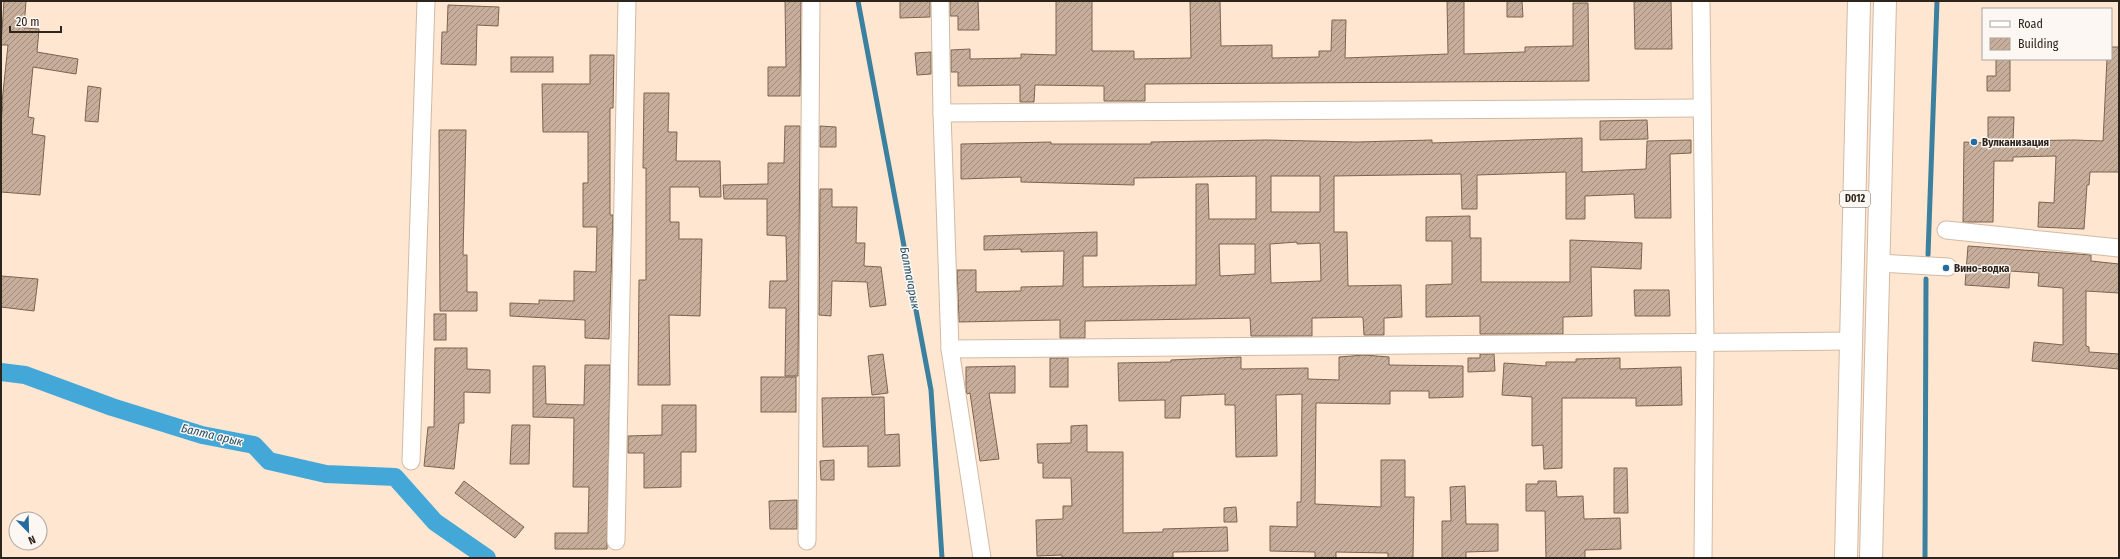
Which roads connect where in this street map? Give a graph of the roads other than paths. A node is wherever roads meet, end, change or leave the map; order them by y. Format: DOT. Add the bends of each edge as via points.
graph roads {
  1 [pos="426,1"];
  2 [pos="626,1"];
  3 [pos="811,1"];
  4 [pos="940,1"];
  5 [pos="1700,1"];
  6 [pos="1860,1"];
  7 [pos="1885,1"];
  8 [pos="1702,108"];
  9 [pos="942,113"];
  10 [pos="1946,230"];
  11 [pos="2119,248"];
  12 [pos="1879,263"];
  13 [pos="1948,267"];
  14 [pos="1851,341"];
  15 [pos="1706,342"];
  16 [pos="950,349"];
  17 [pos="411,461"];
  18 [pos="616,540"];
  19 [pos="807,541"];
  20 [pos="982,558"];
  21 [pos="1703,558"];
  22 [pos="1846,558"];
  23 [pos="1871,558"];
  1 -- 17 [label="street"];
  2 -- 18 [label="street"];
  3 -- 19 [label="street"];
  4 -- 9 [label="street"];
  5 -- 8 [label="street"];
  6 -- 14 [label="highway, D012"];
  7 -- 12 [label="highway, D012"];
  8 -- 9 [label="street"];
  8 -- 15 [label="street"];
  9 -- 16 [label="street"];
  10 -- 11 [label="street"];
  12 -- 13 [label="street"];
  12 -- 23 [label="highway, D012"];
  14 -- 15 [label="street"];
  14 -- 22 [label="highway, D012"];
  15 -- 16 [label="street"];
  15 -- 21 [label="street"];
  16 -- 20 [label="street"];
}
